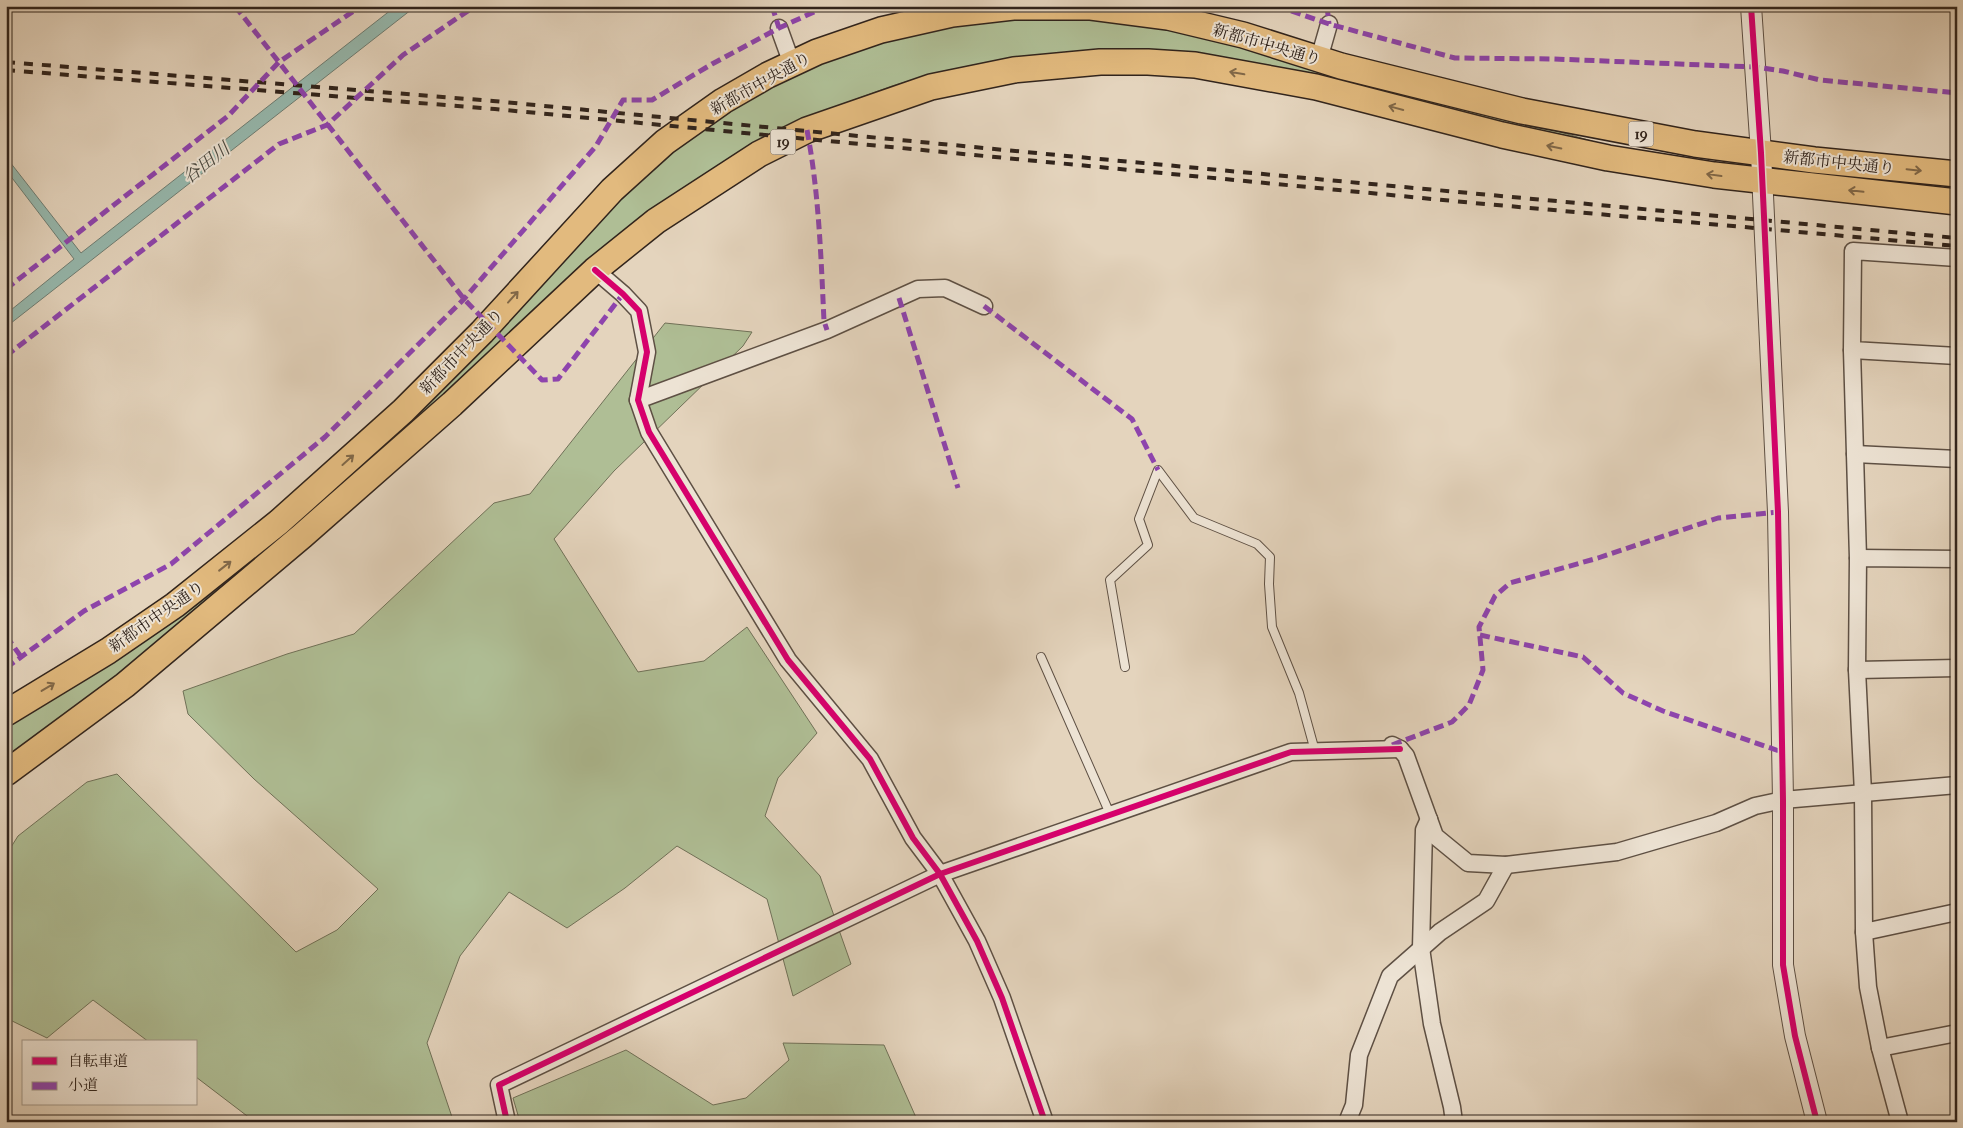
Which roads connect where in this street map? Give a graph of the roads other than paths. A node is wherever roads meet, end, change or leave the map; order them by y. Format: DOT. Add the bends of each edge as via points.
graph roads {
  1 [pos="1751,6"];
  2 [pos="1329,24"];
  3 [pos="779,28"];
  4 [pos="1318,59"];
  5 [pos="792,64"];
  6 [pos="1761,152"];
  7 [pos="1957,174"];
  8 [pos="1762,180"];
  9 [pos="1957,202"];
  10 [pos="1957,258"];
  11 [pos="595,270"];
  12 [pos="984,306"];
  13 [pos="1852,350"];
  14 [pos="1957,356"];
  15 [pos="638,400"];
  16 [pos="1855,454"];
  17 [pos="1957,459"];
  18 [pos="1858,558"];
  19 [pos="1957,559"];
  20 [pos="1041,657"];
  21 [pos="1125,668"];
  22 [pos="1957,668"];
  23 [pos="1857,670"];
  24 [pos="6,713"];
  25 [pos="1315,751"];
  26 [pos="6,773"];
  27 [pos="1957,785"];
  28 [pos="1863,793"];
  29 [pos="1783,800"];
  30 [pos="1110,814"];
  31 [pos="1429,819"];
  32 [pos="1506,865"];
  33 [pos="940,874"];
  34 [pos="1957,912"];
  35 [pos="1864,932"];
  36 [pos="1421,948"];
  37 [pos="1957,1033"];
  38 [pos="1880,1048"];
  39 [pos="507,1122"];
  40 [pos="1045,1122"];
  41 [pos="1347,1122"];
  42 [pos="1454,1122"];
  43 [pos="1817,1122"];
  44 [pos="1900,1122"];
  1 -- 6 [label="street"];
  2 -- 4 [label="street"];
  3 -- 5 [label="street"];
  4 -- 5 [label="main road, 新都市中央通り / 19" via="1243,35 1168,17 1091,7 1039,7 943,16 881,30"];
  4 -- 6 [label="main road, 新都市中央通り / 19" via="1522,111 1696,144"];
  24 -- 5 [label="main road, 新都市中央通り / 19, one-way" via="108,651 239,556 403,412 482,332 612,190 665,142 723,101"];
  6 -- 7 [label="main road, 新都市中央通り / 19, one-way"];
  6 -- 8 [label="street"];
  9 -- 8 [label="main road, 新都市中央通り / 19, one-way"];
  8 -- 11 [label="main road, 新都市中央通り / 19, one-way" via="1608,158 1502,136 1316,87 1196,65 1100,62 1014,70 931,87 807,130 759,154 695,195 656,221"];
  8 -- 29 [label="street" via="1778,512"];
  10 -- 13 [label="street" via="1853,251"];
  11 -- 15 [label="street" via="639,311 647,352"];
  11 -- 26 [label="main road, 新都市中央通り / 19" via="452,404 302,536 125,685"];
  12 -- 15 [label="street" via="945,288 918,289 827,330"];
  13 -- 14 [label="street"];
  13 -- 16 [label="street"];
  15 -- 33 [label="street" via="649,432 788,660 870,759 914,838"];
  16 -- 17 [label="street"];
  16 -- 18 [label="street"];
  18 -- 19 [label="street"];
  18 -- 23 [label="street"];
  20 -- 30 [label="lane"];
  21 -- 25 [label="lane" via="1110,580 1148,545 1139,519 1158,470 1194,518 1257,544 1270,557 1268,584 1272,627 1300,693"];
  22 -- 23 [label="street"];
  23 -- 28 [label="street"];
  25 -- 30 [label="street" via="1291,752"];
  25 -- 31 [label="street" via="1396,747 1406,756"];
  27 -- 28 [label="street"];
  28 -- 29 [label="street"];
  28 -- 35 [label="street"];
  29 -- 32 [label="street" via="1755,806 1716,823 1617,852"];
  29 -- 43 [label="street" via="1782,965 1802,1068"];
  30 -- 33 [label="street"];
  31 -- 32 [label="street" via="1435,836 1468,863"];
  31 -- 36 [label="street" via="1424,830"];
  32 -- 36 [label="street" via="1486,901"];
  33 -- 39 [label="street" via="499,1085"];
  33 -- 40 [label="street" via="977,941 1002,998"];
  34 -- 35 [label="street"];
  35 -- 38 [label="street" via="1868,987"];
  36 -- 41 [label="street" via="1390,976 1359,1055 1354,1105"];
  36 -- 42 [label="street" via="1432,1024"];
  37 -- 38 [label="street"];
  38 -- 44 [label="street"];
}
